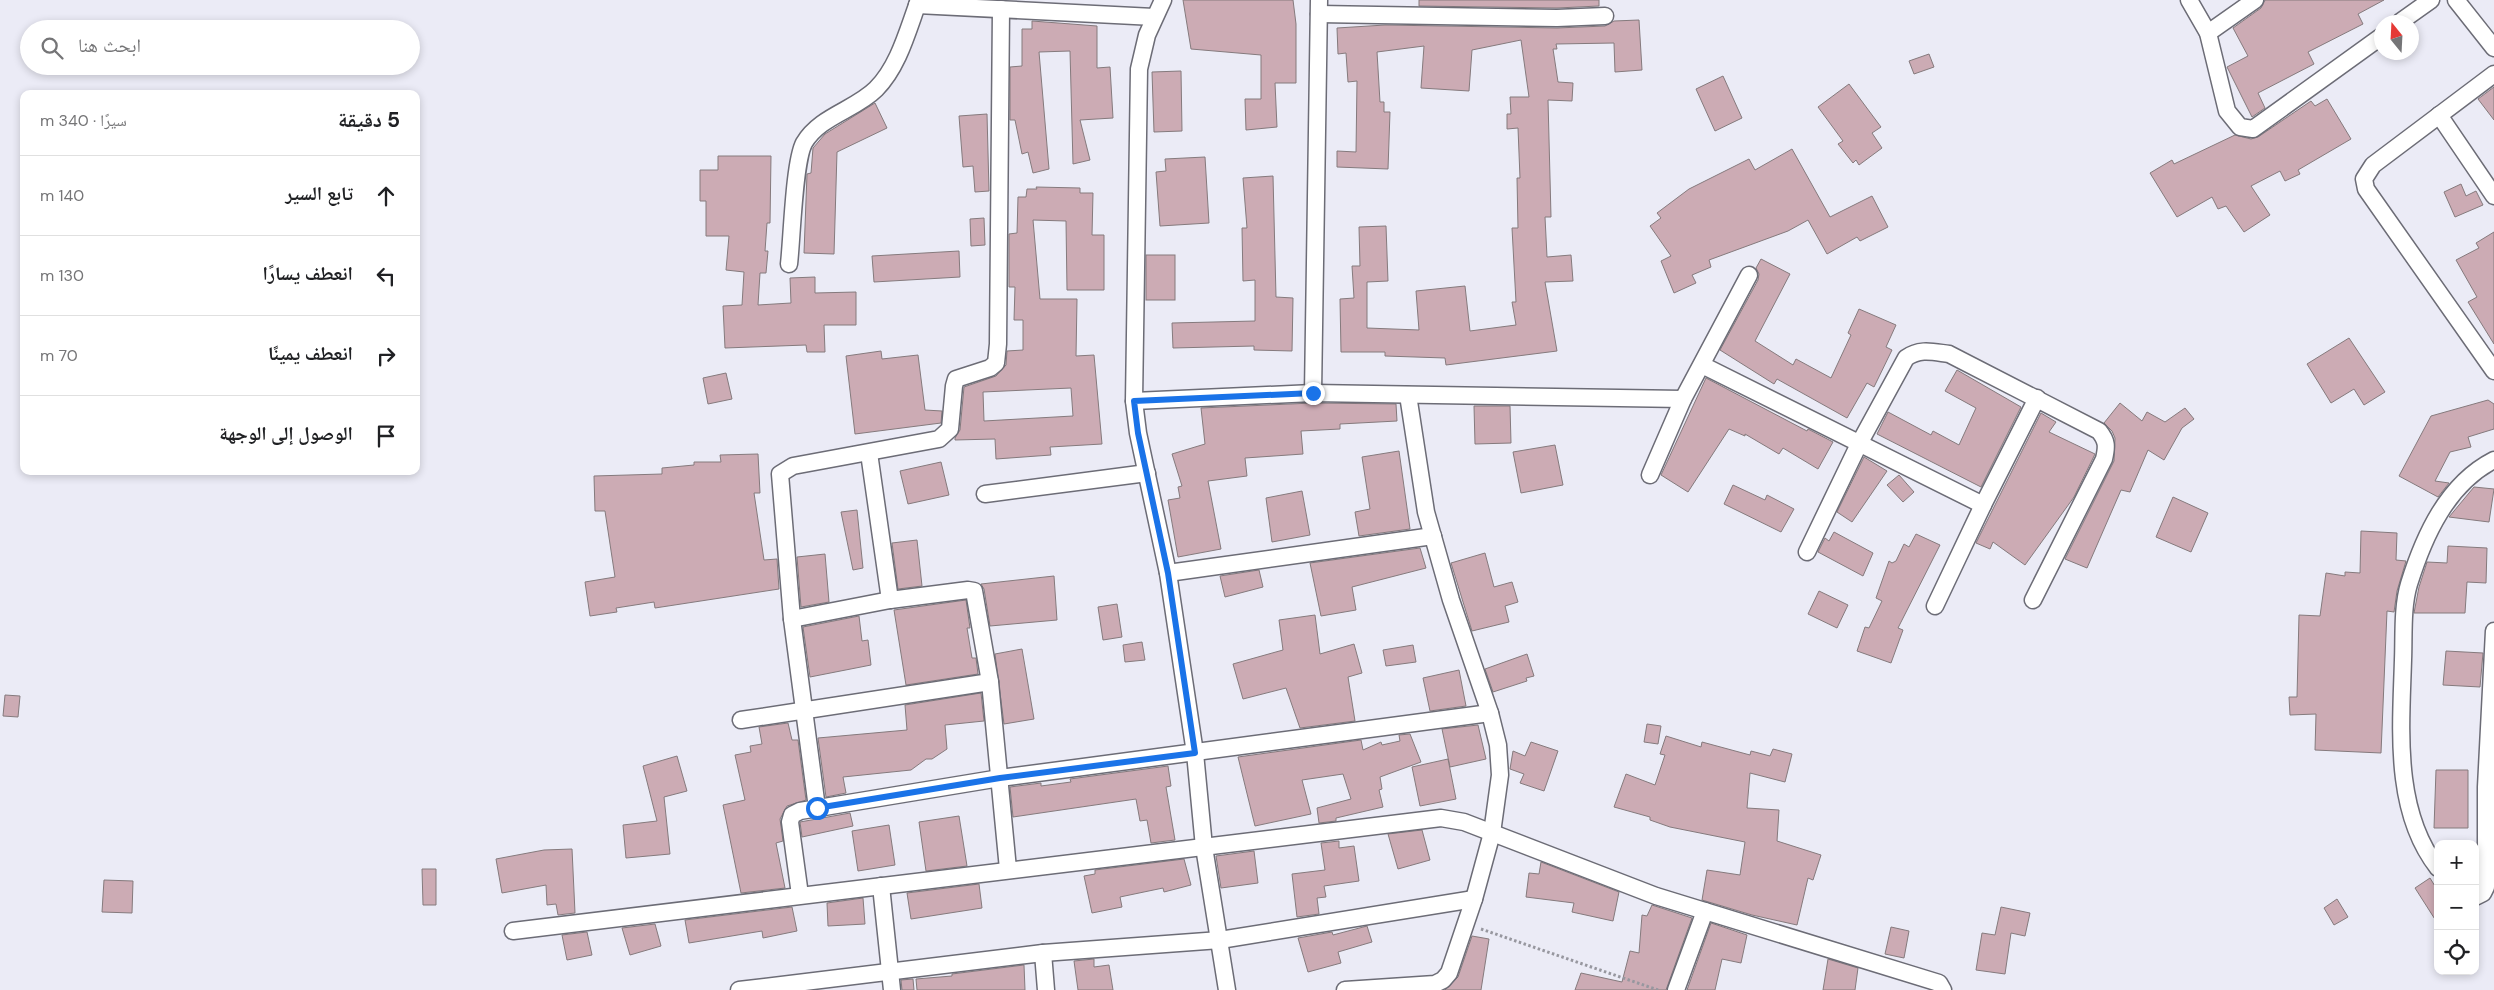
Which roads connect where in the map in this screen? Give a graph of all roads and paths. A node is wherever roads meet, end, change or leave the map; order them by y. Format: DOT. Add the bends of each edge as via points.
graph roads {
  1 [pos="1163,0"];
  2 [pos="2190,0"];
  3 [pos="2255,0"];
  4 [pos="2431,0"];
  5 [pos="2456,0"];
  6 [pos="918,2"];
  7 [pos="1319,7"];
  8 [pos="1001,9"];
  9 [pos="2410,15"];
  10 [pos="1605,16"];
  11 [pos="1154,17"];
  12 [pos="2208,33"];
  13 [pos="2374,42"];
  14 [pos="2494,48"];
  15 [pos="2494,74"];
  16 [pos="2439,115"];
  17 [pos="2494,196"];
  18 [pos="790,264"];
  19 [pos="1749,275"];
  20 [pos="1702,365"];
  21 [pos="2494,371"];
  22 [pos="1313,393"];
  23 [pos="1408,395"];
  24 [pos="1684,398"];
  25 [pos="2038,398"];
  26 [pos="1134,401"];
  27 [pos="1859,444"];
  28 [pos="870,453"];
  29 [pos="2494,460"];
  30 [pos="1147,473"];
  31 [pos="1650,475"];
  32 [pos="985,494"];
  33 [pos="1983,505"];
  34 [pos="1432,536"];
  35 [pos="1806,552"];
  36 [pos="1168,573"];
  37 [pos="890,600"];
  38 [pos="2033,600"];
  39 [pos="1935,606"];
  40 [pos="792,619"];
  41 [pos="2494,631"];
  42 [pos="990,682"];
  43 [pos="804,712"];
  44 [pos="1490,713"];
  45 [pos="741,720"];
  46 [pos="1195,753"];
  47 [pos="1000,778"];
  48 [pos="817,808"];
  49 [pos="1492,834"];
  50 [pos="1204,847"];
  51 [pos="2434,861"];
  52 [pos="1008,869"];
  53 [pos="881,886"];
  54 [pos="800,895"];
  55 [pos="2479,895"];
  56 [pos="1474,900"];
  57 [pos="1705,911"];
  58 [pos="1466,924"];
  59 [pos="513,931"];
  60 [pos="1220,940"];
  61 [pos="1042,954"];
  62 [pos="890,973"];
  63 [pos="739,990"];
  64 [pos="892,990"];
  65 [pos="1046,990"];
  66 [pos="1227,990"];
  67 [pos="1345,990"];
  68 [pos="1658,990"];
  69 [pos="1676,990"];
  70 [pos="1943,990"];
  1 -- 11 [label="street"];
  2 -- 12 [label="street"];
  3 -- 12 [label="street"];
  4 -- 9 [label="street"];
  5 -- 14 [label="street"];
  6 -- 8 [label="street"];
  6 -- 18 [label="street" via="898,53 877,88 823,123 804,144"];
  7 -- 10 [label="street" via="1548,18"];
  7 -- 22 [label="street"];
  8 -- 11 [label="street"];
  8 -- 28 [label="street" via="996,363 956,379 950,429 944,436"];
  11 -- 26 [label="street" via="1139,69"];
  12 -- 13 [label="street" via="2227,111 2240,127 2253,129"];
  15 -- 16 [label="street"];
  16 -- 17 [label="street"];
  16 -- 21 [label="street" via="2373,165 2364,179 2366,189"];
  19 -- 20 [label="street"];
  20 -- 24 [label="street"];
  20 -- 27 [label="street"];
  22 -- 23 [label="street"];
  22 -- 26 [label="street"];
  23 -- 24 [label="street"];
  23 -- 34 [label="street"];
  24 -- 31 [label="street"];
  25 -- 27 [label="street" via="1948,354 1913,353 1902,364"];
  25 -- 33 [label="street"];
  25 -- 38 [label="street" via="2099,430 2107,447 2104,459"];
  26 -- 30 [label="street"];
  27 -- 33 [label="street"];
  27 -- 35 [label="street"];
  28 -- 37 [label="street"];
  28 -- 40 [label="street" via="793,466 780,474"];
  29 -- 51 [label="street" via="2458,486 2440,511 2408,586 2402,718 2405,785 2420,837"];
  30 -- 32 [label="street"];
  30 -- 36 [label="street"];
  33 -- 39 [label="street"];
  34 -- 36 [label="street"];
  34 -- 44 [label="street"];
  36 -- 46 [label="street"];
  37 -- 40 [label="street"];
  37 -- 42 [label="street" via="974,591"];
  40 -- 43 [label="street"];
  41 -- 55 [label="street" via="2486,787 2486,887"];
  42 -- 43 [label="street"];
  42 -- 47 [label="street"];
  43 -- 45 [label="street"];
  43 -- 48 [label="street"];
  44 -- 46 [label="street"];
  44 -- 49 [label="street" via="1498,745 1500,775"];
  46 -- 47 [label="street"];
  46 -- 50 [label="street"];
  47 -- 48 [label="street"];
  47 -- 52 [label="street"];
  48 -- 54 [label="street" via="800,810 790,818"];
  49 -- 50 [label="street" via="1464,822 1441,818"];
  49 -- 56 [label="street"];
  49 -- 57 [label="street" via="1656,896"];
  50 -- 52 [label="street"];
  50 -- 60 [label="street"];
  52 -- 53 [label="street"];
  53 -- 54 [label="street"];
  53 -- 62 [label="street"];
  54 -- 59 [label="street"];
  56 -- 58 [label="street"];
  56 -- 60 [label="street"];
  57 -- 69 [label="street"];
  57 -- 70 [label="street" via="1939,982"];
  58 -- 67 [label="street" via="1452,966 1443,980 1434,984"];
  58 -- 68 [label="path"];
  60 -- 61 [label="street"];
  60 -- 66 [label="street"];
  61 -- 62 [label="street"];
  61 -- 65 [label="street"];
  62 -- 63 [label="street"];
  62 -- 64 [label="street"];
}
